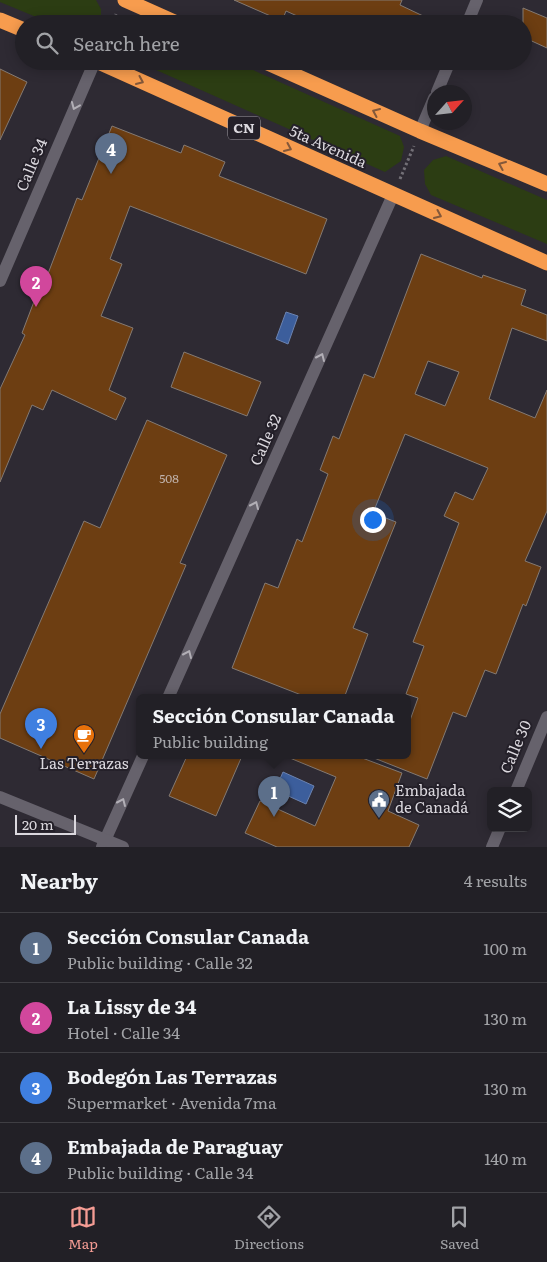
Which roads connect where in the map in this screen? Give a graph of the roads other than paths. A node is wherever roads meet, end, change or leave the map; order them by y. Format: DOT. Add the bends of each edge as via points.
graph roads {
  1 [pos="125,0"];
  2 [pos="477,0"];
  3 [pos="159,15"];
  4 [pos="471,15"];
  5 [pos="0,20"];
  6 [pos="15,26"];
  7 [pos="91,70"];
  8 [pos="115,70"];
  9 [pos="283,70"];
  10 [pos="446,70"];
  11 [pos="440,85"];
  12 [pos="427,114"];
  13 [pos="420,131"];
  14 [pos="547,184"];
  15 [pos="393,195"];
  16 [pos="547,263"];
  17 [pos="0,281"];
  18 [pos="170,694"];
  19 [pos="547,717"];
  20 [pos="142,759"];
  21 [pos="518,787"];
  22 [pos="0,797"];
  23 [pos="498,832"];
  24 [pos="104,843"];
  25 [pos="123,847"];
  26 [pos="492,847"];
  1 -- 3 [label="highway"];
  2 -- 4 [label="street"];
  5 -- 6 [label="highway"];
  7 -- 17 [label="street, Calle 34, one-way"];
  8 -- 15 [label="highway, 5ta Avenida / CN, one-way"];
  13 -- 9 [label="highway, one-way"];
  10 -- 11 [label="street"];
  12 -- 13 [label="street"];
  14 -- 13 [label="highway, one-way"];
  15 -- 16 [label="highway, 5ta Avenida / CN, one-way"];
  18 -- 15 [label="street, Calle 32, one-way"];
  19 -- 21 [label="street, Calle 30"];
  24 -- 20 [label="street, one-way"];
  22 -- 24 [label="street"];
  23 -- 26 [label="street"];
  24 -- 25 [label="street"];
}
